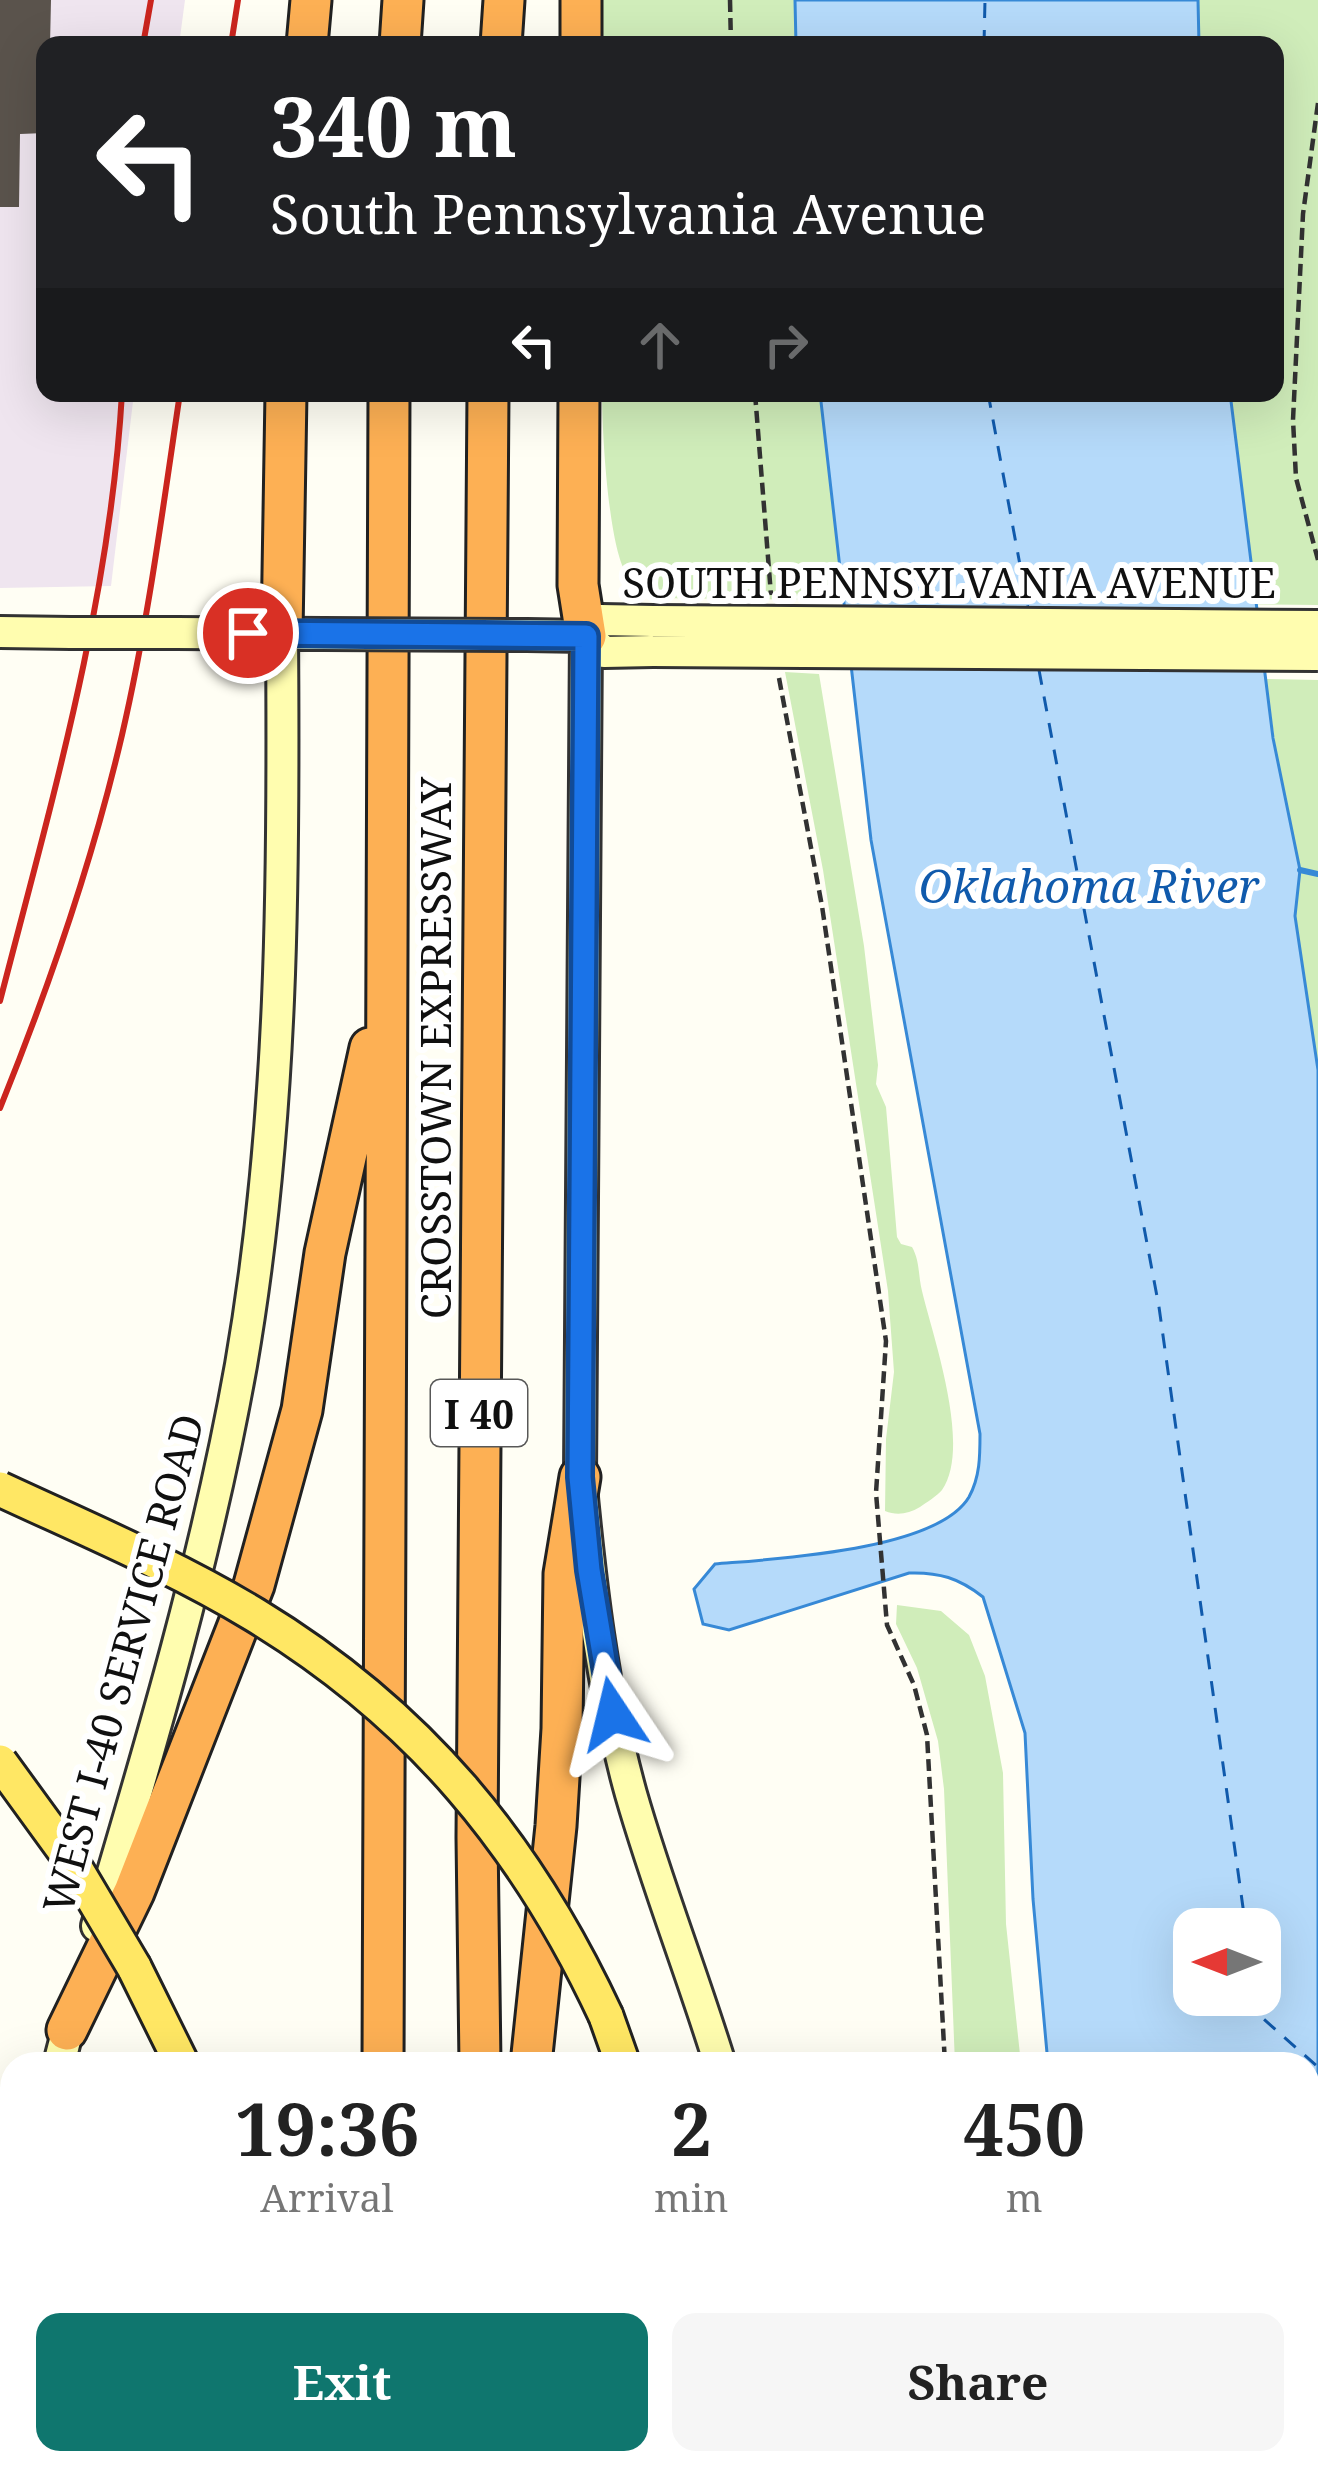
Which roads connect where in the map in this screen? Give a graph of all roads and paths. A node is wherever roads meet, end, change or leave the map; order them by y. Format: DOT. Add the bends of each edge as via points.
graph roads {
  1 [pos="311,0"];
  2 [pos="403,0"];
  3 [pos="504,0"];
  4 [pos="581,0"];
  5 [pos="730,0"];
  6 [pos="308,36"];
  7 [pos="401,36"];
  8 [pos="502,36"];
  9 [pos="580,36"];
  10 [pos="731,36"];
  11 [pos="1318,103"];
  12 [pos="286,402"];
  13 [pos="389,402"];
  14 [pos="488,402"];
  15 [pos="579,402"];
  16 [pos="755,402"];
  17 [pos="1318,560"];
  18 [pos="771,603"];
  19 [pos="1318,626"];
  20 [pos="0,632"];
  21 [pos="282,633"];
  22 [pos="586,636"];
  23 [pos="653,636"];
  24 [pos="1318,655"];
  25 [pos="776,665"];
  26 [pos="387,967"];
  27 [pos="580,1477"];
  28 [pos="0,1489"];
  29 [pos="0,1762"];
  30 [pos="63,2047"];
  31 [pos="176,2052"];
  32 [pos="383,2052"];
  33 [pos="480,2052"];
  34 [pos="532,2052"];
  35 [pos="619,2052"];
  36 [pos="716,2052"];
  37 [pos="944,2052"];
  1 -- 6 [label="highway"];
  2 -- 7 [label="highway"];
  3 -- 8 [label="highway"];
  4 -- 9 [label="highway"];
  5 -- 10 [label="path"];
  11 -- 17 [label="path" via="1293,420 1296,478"];
  12 -- 21 [label="highway"];
  13 -- 26 [label="highway, CROSSTOWN EXPRESSWAY / I 40"];
  14 -- 33 [label="highway, CROSSTOWN EXPRESSWAY / I 40"];
  15 -- 22 [label="highway" via="578,585"];
  16 -- 18 [label="path"];
  19 -- 23 [label="main road, SOUTH PENNSYLVANIA AVENUE, bridge"];
  20 -- 21 [label="main road, SOUTH PENNSYLVANIA AVENUE, bridge"];
  21 -- 22 [label="main road, SOUTH PENNSYLVANIA AVENUE, bridge"];
  21 -- 30 [label="main road, WEST I-40 SERVICE ROAD" via="276,1061 241,1364 202,1556"];
  22 -- 23 [label="main road, SOUTH PENNSYLVANIA AVENUE" via="601,620"];
  22 -- 27 [label="main road"];
  23 -- 24 [label="main road, SOUTH PENNSYLVANIA AVENUE, bridge"];
  25 -- 37 [label="path" via="879,1284 887,1365 876,1506 886,1617 927,1735"];
  26 -- 30 [label="highway" via="280,1499 134,1892"];
  26 -- 32 [label="highway, CROSSTOWN EXPRESSWAY / I 40"];
  27 -- 34 [label="highway" via="564,1574 556,1826"];
  27 -- 36 [label="main road" via="594,1608 626,1773"];
  28 -- 35 [label="main road, bridge" via="226,1598 385,1708 506,1840 559,1922"];
  29 -- 31 [label="main road, bridge" via="68,1854"];
}
